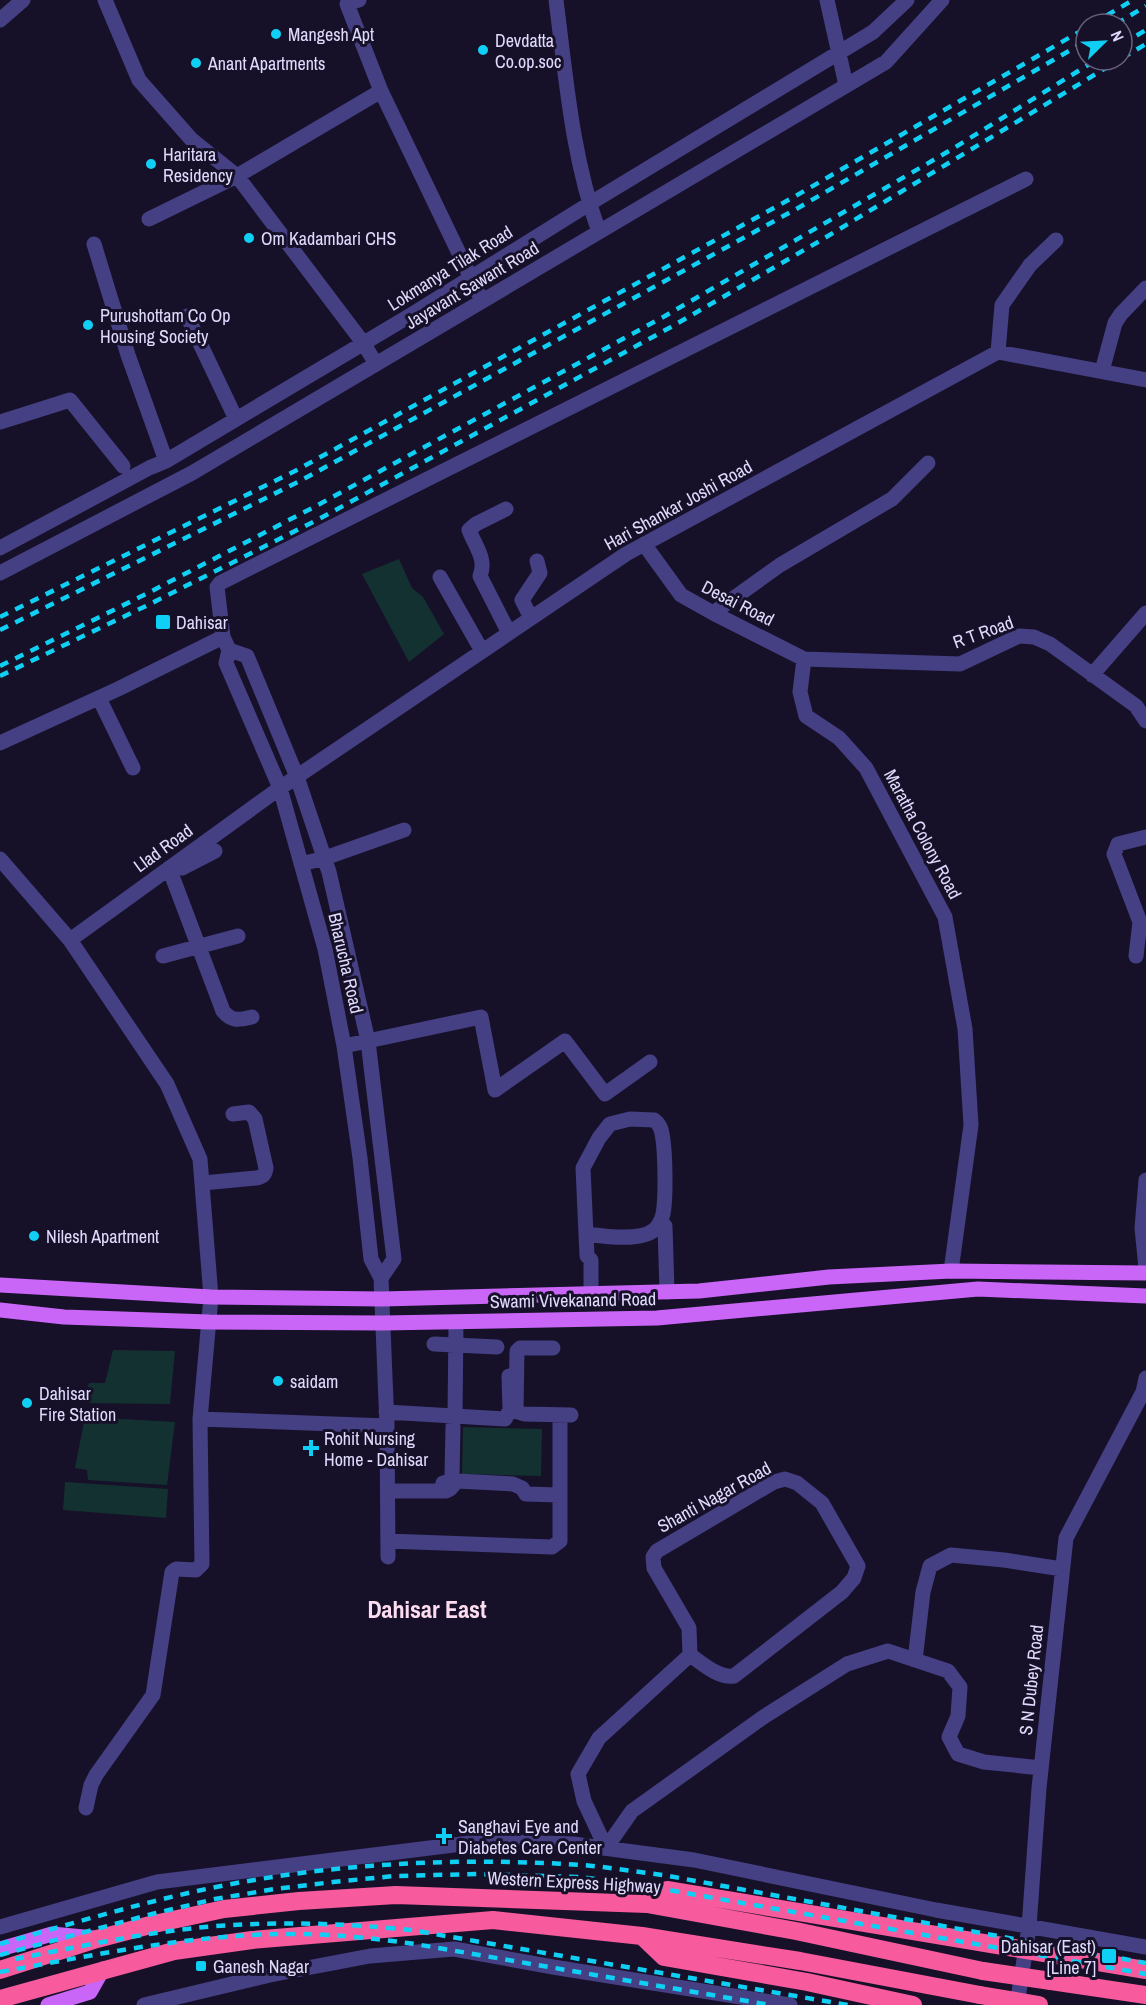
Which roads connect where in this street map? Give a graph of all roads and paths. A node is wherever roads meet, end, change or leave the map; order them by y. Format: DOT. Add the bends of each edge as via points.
graph roads {
  1 [pos="23,0"];
  2 [pos="105,0"];
  3 [pos="556,0"];
  4 [pos="827,0"];
  5 [pos="907,0"];
  6 [pos="942,0"];
  7 [pos="350,1"];
  8 [pos="0,20"];
  9 [pos="838,53"];
  10 [pos="846,85"];
  11 [pos="381,91"];
  12 [pos="237,176"];
  13 [pos="1026,179"];
  14 [pos="589,204"];
  15 [pos="149,219"];
  16 [pos="599,232"];
  17 [pos="1056,240"];
  18 [pos="94,244"];
  19 [pos="471,279"];
  20 [pos="1146,288"];
  21 [pos="482,301"];
  22 [pos="187,316"];
  23 [pos="364,344"];
  24 [pos="998,352"];
  25 [pos="376,364"];
  26 [pos="1102,370"];
  27 [pos="1146,380"];
  28 [pos="236,419"];
  29 [pos="0,422"];
  30 [pos="166,461"];
  31 [pos="928,463"];
  32 [pos="123,466"];
  33 [pos="506,509"];
  34 [pos="644,543"];
  35 [pos="0,548"];
  36 [pos="537,561"];
  37 [pos="0,573"];
  38 [pos="440,577"];
  39 [pos="522,600"];
  40 [pos="495,604"];
  41 [pos="713,613"];
  42 [pos="1146,613"];
  43 [pos="531,618"];
  44 [pos="509,633"];
  45 [pos="226,643"];
  46 [pos="482,651"];
  47 [pos="804,659"];
  48 [pos="1092,675"];
  49 [pos="99,698"];
  50 [pos="1146,721"];
  51 [pos="0,743"];
  52 [pos="133,768"];
  53 [pos="297,777"];
  54 [pos="280,788"];
  55 [pos="404,830"];
  56 [pos="1146,837"];
  57 [pos="215,852"];
  58 [pos="325,858"];
  59 [pos="0,859"];
  60 [pos="301,864"];
  61 [pos="170,871"];
  62 [pos="238,936"];
  63 [pos="70,940"];
  64 [pos="199,946"];
  65 [pos="164,956"];
  66 [pos="1136,956"];
  67 [pos="252,1017"];
  68 [pos="368,1041"];
  69 [pos="344,1046"];
  70 [pos="650,1062"];
  71 [pos="233,1114"];
  72 [pos="1146,1180"];
  73 [pos="202,1183"];
  74 [pos="1145,1197"];
  75 [pos="665,1226"];
  76 [pos="585,1234"];
  77 [pos="1146,1268"];
  78 [pos="951,1271"];
  79 [pos="1146,1273"];
  80 [pos="381,1278"];
  81 [pos="0,1285"];
  82 [pos="667,1292"];
  83 [pos="587,1293"];
  84 [pos="1146,1296"];
  85 [pos="211,1297"];
  86 [pos="382,1299"];
  87 [pos="0,1311"];
  88 [pos="209,1322"];
  89 [pos="456,1322"];
  90 [pos="383,1323"];
  91 [pos="434,1344"];
  92 [pos="456,1345"];
  93 [pos="497,1347"];
  94 [pos="553,1348"];
  95 [pos="508,1376"];
  96 [pos="1146,1378"];
  97 [pos="200,1419"];
  98 [pos="387,1419"];
  99 [pos="454,1421"];
  100 [pos="387,1491"];
  101 [pos="428,1491"];
  102 [pos="560,1495"];
  103 [pos="388,1541"];
  104 [pos="388,1557"];
  105 [pos="1062,1569"];
  106 [pos="690,1655"];
  107 [pos="915,1660"];
  108 [pos="1041,1768"];
  109 [pos="86,1808"];
  110 [pos="606,1848"];
  111 [pos="647,1904"];
  112 [pos="0,1927"];
  113 [pos="1029,1927"];
  114 [pos="642,1936"];
  115 [pos="97,1939"];
  116 [pos="1146,1947"];
  117 [pos="0,1949"];
  118 [pos="1026,1949"];
  119 [pos="0,1970"];
  120 [pos="103,1970"];
  121 [pos="1146,1970"];
  122 [pos="1146,1995"];
  123 [pos="0,1999"];
  124 [pos="175,2001"];
  125 [pos="765,2003"];
  126 [pos="48,2005"];
  127 [pos="144,2005"];
  128 [pos="790,2005"];
  129 [pos="913,2005"];
  130 [pos="1017,2005"];
  131 [pos="1040,2005"];
  1 -- 8 [label="street"];
  2 -- 12 [label="street" via="139,80 191,139"];
  3 -- 14 [label="street" via="572,127"];
  4 -- 9 [label="street"];
  5 -- 9 [label="street, Lokmanya Tilak Road" via="873,32"];
  6 -- 10 [label="street, Jayavant Sawant Road" via="886,62"];
  7 -- 11 [label="street"];
  9 -- 10 [label="street"];
  9 -- 14 [label="street, Lokmanya Tilak Road"];
  10 -- 16 [label="street, Jayavant Sawant Road"];
  11 -- 12 [label="street"];
  11 -- 19 [label="street"];
  12 -- 15 [label="street"];
  12 -- 23 [label="street"];
  13 -- 45 [label="street, Bharucha Road" via="220,583 217,587"];
  14 -- 16 [label="street"];
  14 -- 19 [label="street, Lokmanya Tilak Road"];
  16 -- 21 [label="street, Jayavant Sawant Road"];
  17 -- 24 [label="street" via="1030,265 1002,305"];
  18 -- 30 [label="street"];
  19 -- 21 [label="street"];
  19 -- 23 [label="street, Lokmanya Tilak Road"];
  20 -- 26 [label="street" via="1115,323"];
  21 -- 25 [label="street, Jayavant Sawant Road"];
  22 -- 28 [label="street"];
  23 -- 25 [label="street"];
  23 -- 28 [label="street, Lokmanya Tilak Road"];
  24 -- 26 [label="street"];
  24 -- 34 [label="street, Hari Shankar Joshi Road"];
  25 -- 37 [label="street, Jayavant Sawant Road" via="192,473"];
  26 -- 27 [label="street"];
  28 -- 30 [label="street, Lokmanya Tilak Road"];
  29 -- 32 [label="street" via="70,400"];
  30 -- 35 [label="street, Lokmanya Tilak Road"];
  31 -- 41 [label="street" via="892,499 780,565"];
  33 -- 40 [label="street" via="470,530 484,568 480,576"];
  34 -- 41 [label="street, Desai Road" via="681,595"];
  34 -- 43 [label="street, Hari Shankar Joshi Road"];
  36 -- 39 [label="street" via="540,573"];
  38 -- 46 [label="street"];
  39 -- 40 [label="street"];
  39 -- 43 [label="street"];
  40 -- 44 [label="street"];
  41 -- 47 [label="street, Desai Road"];
  42 -- 48 [label="street"];
  43 -- 44 [label="street, Hari Shankar Joshi Road"];
  44 -- 46 [label="street, Hari Shankar Joshi Road"];
  45 -- 49 [label="street"];
  45 -- 53 [label="street" via="247,656"];
  45 -- 54 [label="street, Bharucha Road" via="226,663"];
  46 -- 53 [label="street, Hari Shankar Joshi Road"];
  47 -- 48 [label="street, R T Road" via="960,664 1019,636 1050,644"];
  47 -- 78 [label="street, Maratha Colony Road" via="800,692 806,716 839,738 866,768 945,917 965,1029 971,1125"];
  48 -- 50 [label="street, R T Road" via="1136,706"];
  49 -- 51 [label="street"];
  49 -- 52 [label="street"];
  53 -- 54 [label="street, Hari Shankar Joshi Road"];
  53 -- 58 [label="street"];
  54 -- 60 [label="street, Bharucha Road"];
  54 -- 61 [label="street, Llad Road"];
  55 -- 58 [label="street"];
  56 -- 66 [label="street" via="1118,844 1114,854 1140,922"];
  57 -- 61 [label="street"];
  58 -- 60 [label="street"];
  58 -- 68 [label="street"];
  59 -- 63 [label="street"];
  60 -- 69 [label="street, Bharucha Road" via="325,949"];
  61 -- 63 [label="street, Llad Road"];
  61 -- 64 [label="street"];
  62 -- 64 [label="street"];
  63 -- 73 [label="street" via="167,1084 200,1159"];
  64 -- 65 [label="street"];
  64 -- 67 [label="street" via="228,1018 237,1021"];
  68 -- 69 [label="street"];
  68 -- 70 [label="street" via="481,1017 495,1090 566,1041 605,1094"];
  68 -- 80 [label="street" via="394,1259"];
  69 -- 80 [label="street, Bharucha Road" via="371,1259"];
  71 -- 73 [label="street" via="249,1112 255,1119 265,1174"];
  72 -- 74 [label="street"];
  73 -- 85 [label="street"];
  74 -- 77 [label="street" via="1142,1228"];
  75 -- 82 [label="street"];
  76 -- 76 [label="street" via="584,1168 599,1138 610,1124 618,1121 654,1120 663,1139 665,1197 658,1226 644,1235"];
  76 -- 83 [label="street"];
  78 -- 79 [label="main road, Swami Vivekanand Road"];
  78 -- 82 [label="main road, Swami Vivekanand Road" via="829,1276"];
  80 -- 86 [label="street, Bharucha Road"];
  81 -- 85 [label="main road, Swami Vivekanand Road"];
  82 -- 83 [label="main road, Swami Vivekanand Road"];
  83 -- 86 [label="main road, Swami Vivekanand Road"];
  84 -- 89 [label="main road, Swami Vivekanand Road" via="978,1289 657,1318"];
  85 -- 86 [label="main road, Swami Vivekanand Road"];
  85 -- 88 [label="street"];
  86 -- 90 [label="street, Bharucha Road"];
  87 -- 88 [label="main road, Swami Vivekanand Road" via="71,1318"];
  88 -- 90 [label="main road, Swami Vivekanand Road"];
  88 -- 97 [label="street"];
  89 -- 90 [label="main road, Swami Vivekanand Road"];
  89 -- 92 [label="street"];
  90 -- 98 [label="street, Bharucha Road"];
  91 -- 92 [label="street"];
  92 -- 93 [label="street"];
  92 -- 99 [label="street"];
  94 -- 102 [label="street" via="517,1351 516,1408 524,1414 565,1415"];
  95 -- 99 [label="street" via="510,1410 505,1419"];
  96 -- 105 [label="street, S N Dubey Road" via="1143,1392 1066,1538"];
  97 -- 98 [label="street"];
  97 -- 109 [label="street" via="202,1564 196,1570 172,1572 153,1695 96,1775"];
  98 -- 99 [label="street"];
  98 -- 100 [label="street, Bharucha Road"];
  99 -- 101 [label="street" via="451,1481 433,1485"];
  100 -- 101 [label="street"];
  100 -- 103 [label="street, Bharucha Road"];
  101 -- 102 [label="street" via="446,1491 457,1481 513,1484 525,1494"];
  102 -- 103 [label="street" via="560,1541 552,1547"];
  103 -- 104 [label="street, Bharucha Road"];
  105 -- 107 [label="street" via="951,1555 930,1566 922,1592"];
  105 -- 108 [label="street, S N Dubey Road"];
  106 -- 106 [label="street, Shanti Nagar Road" via="689,1628 654,1568 653,1557 774,1482 785,1479 797,1484 822,1503 858,1566 854,1578 842,1592 734,1676 726,1677"];
  106 -- 110 [label="street" via="599,1738 578,1774 584,1801"];
  107 -- 108 [label="street" via="948,1671 960,1687 958,1716 949,1737 958,1754 984,1762"];
  107 -- 110 [label="street" via="888,1651 847,1664 762,1718 632,1811"];
  108 -- 113 [label="street, S N Dubey Road"];
  110 -- 112 [label="street" via="486,1842 157,1882"];
  110 -- 113 [label="street" via="694,1860"];
  111 -- 115 [label="highway, Western Express Highway" via="396,1895 299,1901 224,1910"];
  111 -- 118 [label="highway" via="667,1890"];
  111 -- 122 [label="highway, Western Express Highway, bridge" via="983,1971"];
  113 -- 116 [label="street"];
  113 -- 118 [label="street, S N Dubey Road"];
  114 -- 120 [label="highway" via="493,1920 252,1940 174,1951"];
  114 -- 129 [label="highway" via="664,1957"];
  114 -- 131 [label="highway, bridge"];
  115 -- 117 [label="main road" via="52,1934"];
  115 -- 119 [label="highway, Western Express Highway"];
  118 -- 121 [label="highway"];
  118 -- 130 [label="street, S N Dubey Road"];
  120 -- 123 [label="highway"];
  120 -- 126 [label="main road" via="90,1992"];
  124 -- 125 [label="street" via="270,1975 370,1956 454,1949"];
  124 -- 127 [label="street"];
  125 -- 128 [label="street"];
}
